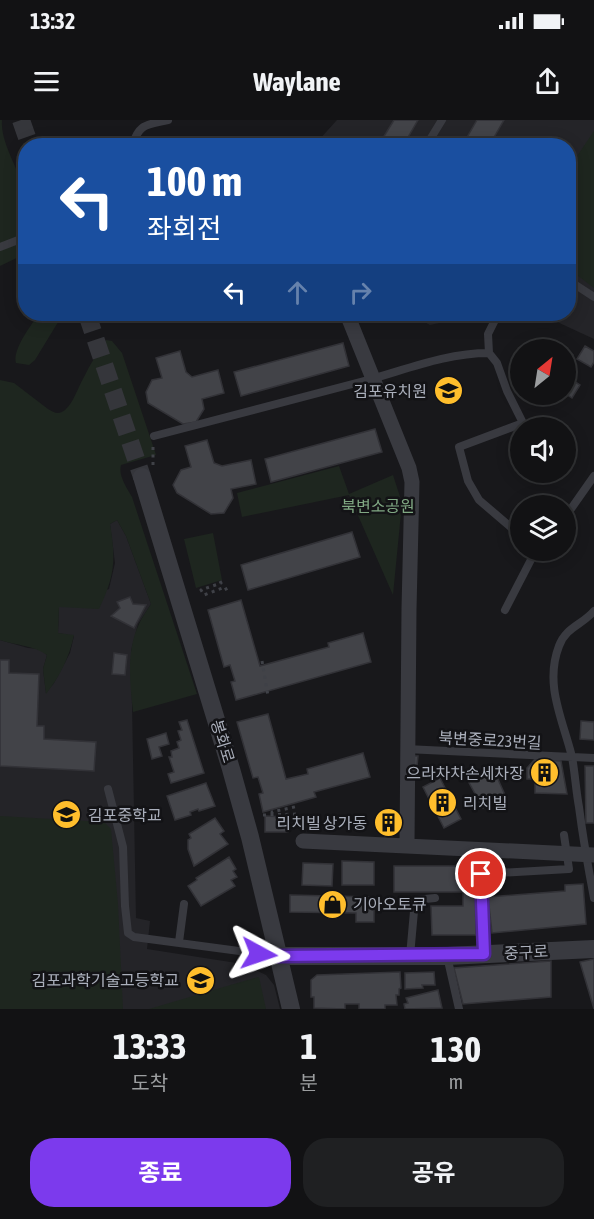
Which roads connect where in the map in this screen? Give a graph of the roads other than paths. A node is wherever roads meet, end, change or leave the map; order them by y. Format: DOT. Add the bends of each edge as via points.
graph roads {
  1 [pos="168,120"];
  2 [pos="441,120"];
  3 [pos="135,138"];
  4 [pos="431,138"];
  5 [pos="18,240"];
  6 [pos="0,247"];
  7 [pos="576,285"];
  8 [pos="594,297"];
  9 [pos="350,321"];
  10 [pos="494,321"];
  11 [pos="489,353"];
  12 [pos="374,378"];
  13 [pos="154,436"];
  14 [pos="147,474"];
  15 [pos="594,476"];
  16 [pos="576,502"];
  17 [pos="510,526"];
  18 [pos="530,561"];
  19 [pos="505,610"];
  20 [pos="594,611"];
  21 [pos="406,749"];
  22 [pos="572,757"];
  23 [pos="594,758"];
  24 [pos="108,789"];
  25 [pos="564,835"];
  26 [pos="303,841"];
  27 [pos="407,845"];
  28 [pos="568,854"];
  29 [pos="590,855"];
  30 [pos="435,898"];
  31 [pos="594,898"];
  32 [pos="184,904"];
  33 [pos="179,942"];
  34 [pos="594,949"];
  35 [pos="484,954"];
  36 [pos="279,956"];
  37 [pos="410,956"];
  38 [pos="447,956"];
  39 [pos="291,1009"];
  40 [pos="459,1009"];
  1 -- 3 [label="lane" via="142,127"];
  2 -- 4 [label="lane"];
  5 -- 6 [label="lane"];
  7 -- 8 [label="lane"];
  9 -- 12 [label="street"];
  10 -- 11 [label="lane" via="488,334"];
  11 -- 12 [label="lane" via="430,362"];
  11 -- 17 [label="lane" via="523,423 459,447 468,481 479,500"];
  12 -- 13 [label="lane"];
  12 -- 21 [label="street" via="412,482"];
  14 -- 36 [label="street, 봉화로" via="231,769"];
  15 -- 16 [label="lane"];
  18 -- 19 [label="lane"];
  20 -- 22 [label="lane, 북변중로23번길" via="569,629 556,659 555,695"];
  21 -- 22 [label="lane, 북변중로23번길"];
  21 -- 27 [label="street"];
  22 -- 23 [label="lane, 북변중로23번길"];
  22 -- 29 [label="lane"];
  24 -- 33 [label="lane" via="123,847 128,933 134,938"];
  25 -- 28 [label="lane"];
  26 -- 27 [label="street"];
  27 -- 28 [label="street"];
  28 -- 29 [label="street"];
  28 -- 35 [label="lane" via="569,868 481,874"];
  29 -- 31 [label="lane"];
  30 -- 37 [label="lane" via="415,900"];
  32 -- 33 [label="lane"];
  33 -- 36 [label="lane"];
  34 -- 35 [label="street, 중구로"];
  35 -- 38 [label="street, 중구로"];
  36 -- 37 [label="street, 중구로"];
  36 -- 39 [label="street, 봉화로"];
  37 -- 38 [label="street, 중구로"];
  38 -- 40 [label="lane"];
}
